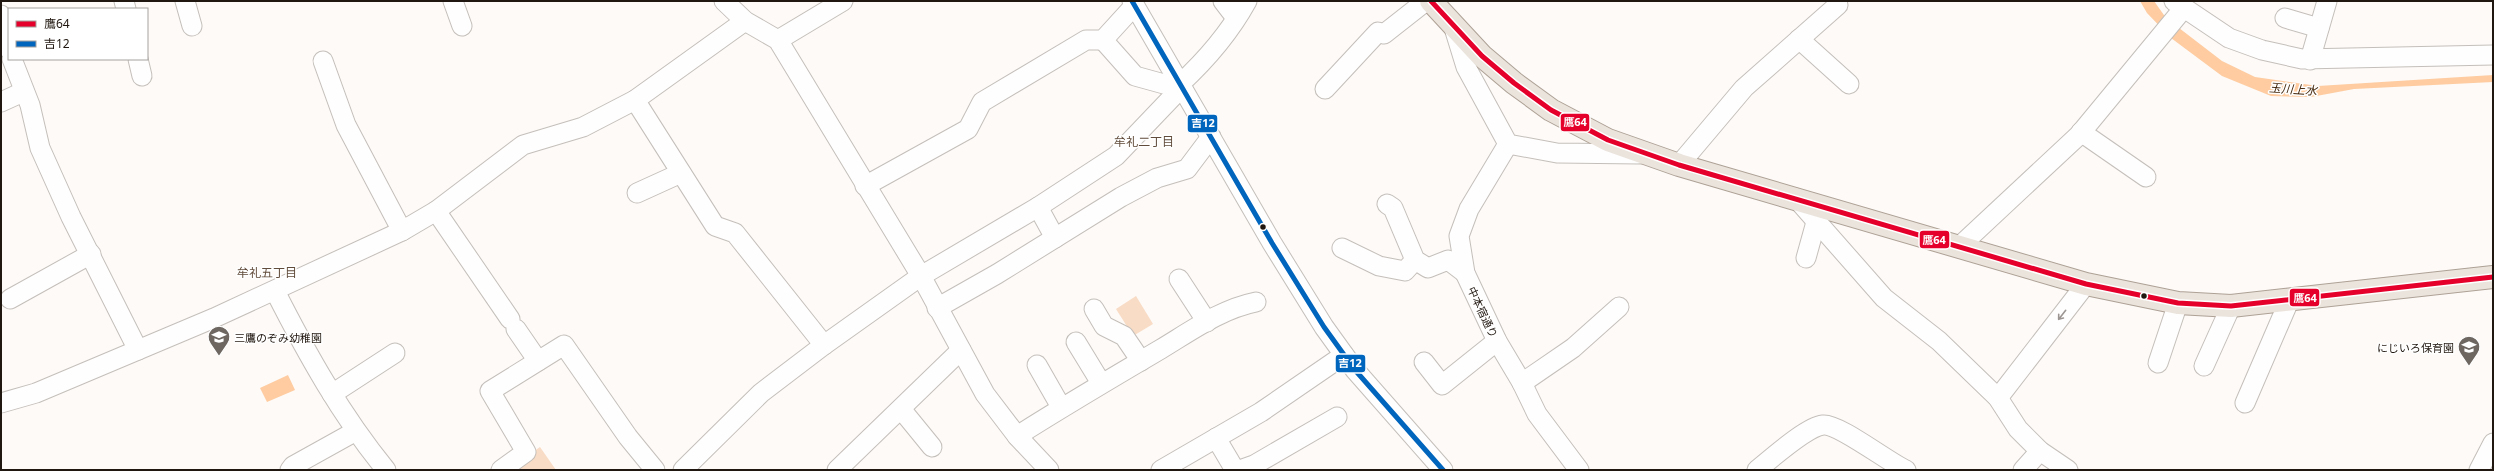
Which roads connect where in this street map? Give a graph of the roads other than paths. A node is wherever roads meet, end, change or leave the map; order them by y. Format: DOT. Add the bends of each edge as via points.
graph roads {
  1 [pos="185,1"];
  2 [pos="453,1"];
  3 [pos="724,1"];
  4 [pos="843,1"];
  5 [pos="1223,1"];
  6 [pos="1247,1"];
  7 [pos="1426,1"];
  8 [pos="1431,1"];
  9 [pos="2327,1"];
  10 [pos="1133,4"];
  11 [pos="1838,5"];
  12 [pos="2177,10"];
  13 [pos="1,16"];
  14 [pos="1236,18"];
  15 [pos="2285,18"];
  16 [pos="745,21"];
  17 [pos="192,26"];
  18 [pos="462,26"];
  19 [pos="1454,28"];
  20 [pos="2319,28"];
  21 [pos="1799,39"];
  22 [pos="778,40"];
  23 [pos="1103,40"];
  24 [pos="8,45"];
  25 [pos="2493,55"];
  26 [pos="12,60"];
  27 [pos="2310,60"];
  28 [pos="323,61"];
  29 [pos="1849,84"];
  30 [pos="1175,86"];
  31 [pos="1325,88"];
  32 [pos="23,92"];
  33 [pos="635,100"];
  34 [pos="1,102"];
  35 [pos="2081,132"];
  36 [pos="1211,137"];
  37 [pos="1508,144"];
  38 [pos="1644,154"];
  39 [pos="1679,165"];
  40 [pos="681,173"];
  41 [pos="2146,177"];
  42 [pos="866,186"];
  43 [pos="637,193"];
  44 [pos="1796,198"];
  45 [pos="1387,204"];
  46 [pos="1038,207"];
  47 [pos="436,211"];
  48 [pos="1816,222"];
  49 [pos="402,231"];
  50 [pos="1055,238"];
  51 [pos="1960,246"];
  52 [pos="1342,248"];
  53 [pos="91,254"];
  54 [pos="1806,258"];
  55 [pos="1415,260"];
  56 [pos="1465,273"];
  57 [pos="921,276"];
  58 [pos="2493,277"];
  59 [pos="1179,279"];
  60 [pos="2086,284"];
  61 [pos="275,291"];
  62 [pos="10,299"];
  63 [pos="2289,301"];
  64 [pos="1256,302"];
  65 [pos="2178,303"];
  66 [pos="2231,306"];
  67 [pos="1619,307"];
  68 [pos="936,308"];
  69 [pos="1094,309"];
  70 [pos="1207,322"];
  71 [pos="1496,341"];
  72 [pos="1076,342"];
  73 [pos="824,345"];
  74 [pos="138,350"];
  75 [pos="961,350"];
  76 [pos="395,353"];
  77 [pos="1344,355"];
  78 [pos="1142,360"];
  79 [pos="538,361"];
  80 [pos="1424,362"];
  81 [pos="2158,363"];
  82 [pos="1037,365"];
  83 [pos="2204,366"];
  84 [pos="1101,383"];
  85 [pos="1522,383"];
  86 [pos="332,394"];
  87 [pos="1998,398"];
  88 [pos="1,403"];
  89 [pos="2245,403"];
  90 [pos="1061,407"];
  91 [pos="901,409"];
  92 [pos="1337,417"];
  93 [pos="356,431"];
  94 [pos="1017,436"];
  95 [pos="1216,438"];
  96 [pos="2493,443"];
  97 [pos="932,447"];
  98 [pos="2040,451"];
  99 [pos="290,470"];
  100 [pos="386,470"];
  101 [pos="501,470"];
  102 [pos="656,470"];
  103 [pos="683,470"];
  104 [pos="837,470"];
  105 [pos="1049,470"];
  106 [pos="1160,470"];
  107 [pos="1235,470"];
  108 [pos="1240,470"];
  109 [pos="1443,470"];
  110 [pos="1579,470"];
  111 [pos="1757,470"];
  112 [pos="1906,470"];
  113 [pos="2023,470"];
  114 [pos="2068,470"];
  115 [pos="2479,470"];
  1 -- 17 [label="street"];
  2 -- 18 [label="street"];
  3 -- 16 [label="street"];
  4 -- 22 [label="street"];
  5 -- 14 [label="street"];
  6 -- 14 [label="street"];
  7 -- 31 [label="street" via="1384,34 1378,32"];
  8 -- 19 [label="main road"];
  9 -- 20 [label="street"];
  10 -- 23 [label="street"];
  10 -- 30 [label="street"];
  11 -- 21 [label="street"];
  12 -- 27 [label="street" via="2229,38 2262,50"];
  12 -- 35 [label="street" via="2162,35"];
  13 -- 24 [label="street"];
  14 -- 30 [label="street" via="1203,63"];
  15 -- 20 [label="street"];
  16 -- 22 [label="street"];
  16 -- 33 [label="street"];
  19 -- 37 [label="street" via="1466,67"];
  19 -- 38 [label="main road" via="1508,79 1551,110 1608,140"];
  20 -- 27 [label="street"];
  21 -- 29 [label="street"];
  21 -- 39 [label="street" via="1744,88"];
  22 -- 42 [label="street"];
  23 -- 30 [label="street" via="1135,76"];
  23 -- 42 [label="street" via="1086,40 982,102 968,129"];
  25 -- 27 [label="street"];
  26 -- 32 [label="street"];
  28 -- 49 [label="street" via="346,125"];
  30 -- 36 [label="street"];
  30 -- 46 [label="street" via="1116,156"];
  32 -- 34 [label="street"];
  32 -- 53 [label="street" via="30,105 40,148"];
  33 -- 40 [label="street"];
  33 -- 47 [label="street" via="583,127 523,145"];
  35 -- 41 [label="street"];
  35 -- 51 [label="street"];
  36 -- 50 [label="street" via="1187,169 1156,178"];
  36 -- 77 [label="street" via="1289,273"];
  37 -- 38 [label="street" via="1556,153"];
  37 -- 56 [label="street, 中本宿通り" via="1469,210 1459,236"];
  38 -- 39 [label="main road"];
  39 -- 44 [label="main road"];
  40 -- 43 [label="street"];
  40 -- 73 [label="street" via="715,226 735,233"];
  42 -- 57 [label="street"];
  44 -- 48 [label="street"];
  44 -- 51 [label="main road"];
  45 -- 55 [label="street" via="1394,208"];
  46 -- 50 [label="street"];
  46 -- 57 [label="street"];
  47 -- 49 [label="street"];
  47 -- 79 [label="street"];
  48 -- 54 [label="street"];
  48 -- 87 [label="street" via="1884,298 1939,341"];
  49 -- 61 [label="street"];
  50 -- 68 [label="street"];
  51 -- 60 [label="main road"];
  52 -- 55 [label="street" via="1379,266 1405,271"];
  53 -- 62 [label="street"];
  53 -- 74 [label="street"];
  55 -- 56 [label="street" via="1428,268 1448,260"];
  56 -- 71 [label="street, 中本宿通り"];
  57 -- 68 [label="street"];
  57 -- 73 [label="street"];
  58 -- 63 [label="main road" via="2430,282"];
  59 -- 70 [label="street"];
  60 -- 65 [label="main road"];
  60 -- 87 [label="street, one-way"];
  61 -- 74 [label="street"];
  61 -- 86 [label="street" via="311,362"];
  63 -- 66 [label="main road"];
  63 -- 89 [label="street"];
  64 -- 70 [label="street" via="1236,306"];
  65 -- 66 [label="main road"];
  65 -- 81 [label="street"];
  66 -- 83 [label="street"];
  67 -- 85 [label="street" via="1573,348"];
  68 -- 75 [label="street"];
  69 -- 78 [label="street" via="1104,326 1124,336"];
  70 -- 78 [label="street"];
  71 -- 80 [label="street" via="1442,385"];
  71 -- 85 [label="street, 中本宿通り"];
  72 -- 84 [label="street"];
  73 -- 103 [label="street" via="761,393"];
  74 -- 88 [label="street" via="36,393"];
  75 -- 91 [label="street"];
  75 -- 94 [label="street" via="985,394"];
  76 -- 86 [label="street"];
  77 -- 95 [label="street" via="1261,412"];
  77 -- 109 [label="street"];
  78 -- 84 [label="street"];
  79 -- 101 [label="street" via="490,391 526,452"];
  79 -- 102 [label="street" via="564,345 628,437"];
  82 -- 90 [label="street"];
  84 -- 90 [label="street"];
  85 -- 110 [label="street, 中本宿通り" via="1537,414"];
  86 -- 93 [label="street"];
  87 -- 98 [label="street" via="2018,429"];
  90 -- 94 [label="street"];
  91 -- 97 [label="street"];
  91 -- 104 [label="street"];
  92 -- 108 [label="street"];
  93 -- 99 [label="street"];
  93 -- 100 [label="street"];
  94 -- 105 [label="street"];
  95 -- 106 [label="street"];
  95 -- 107 [label="street"];
  96 -- 115 [label="street"];
  98 -- 113 [label="street"];
  98 -- 114 [label="street"];
  111 -- 112 [label="street" via="1804,433 1823,425 1838,428 1890,463"];
}
